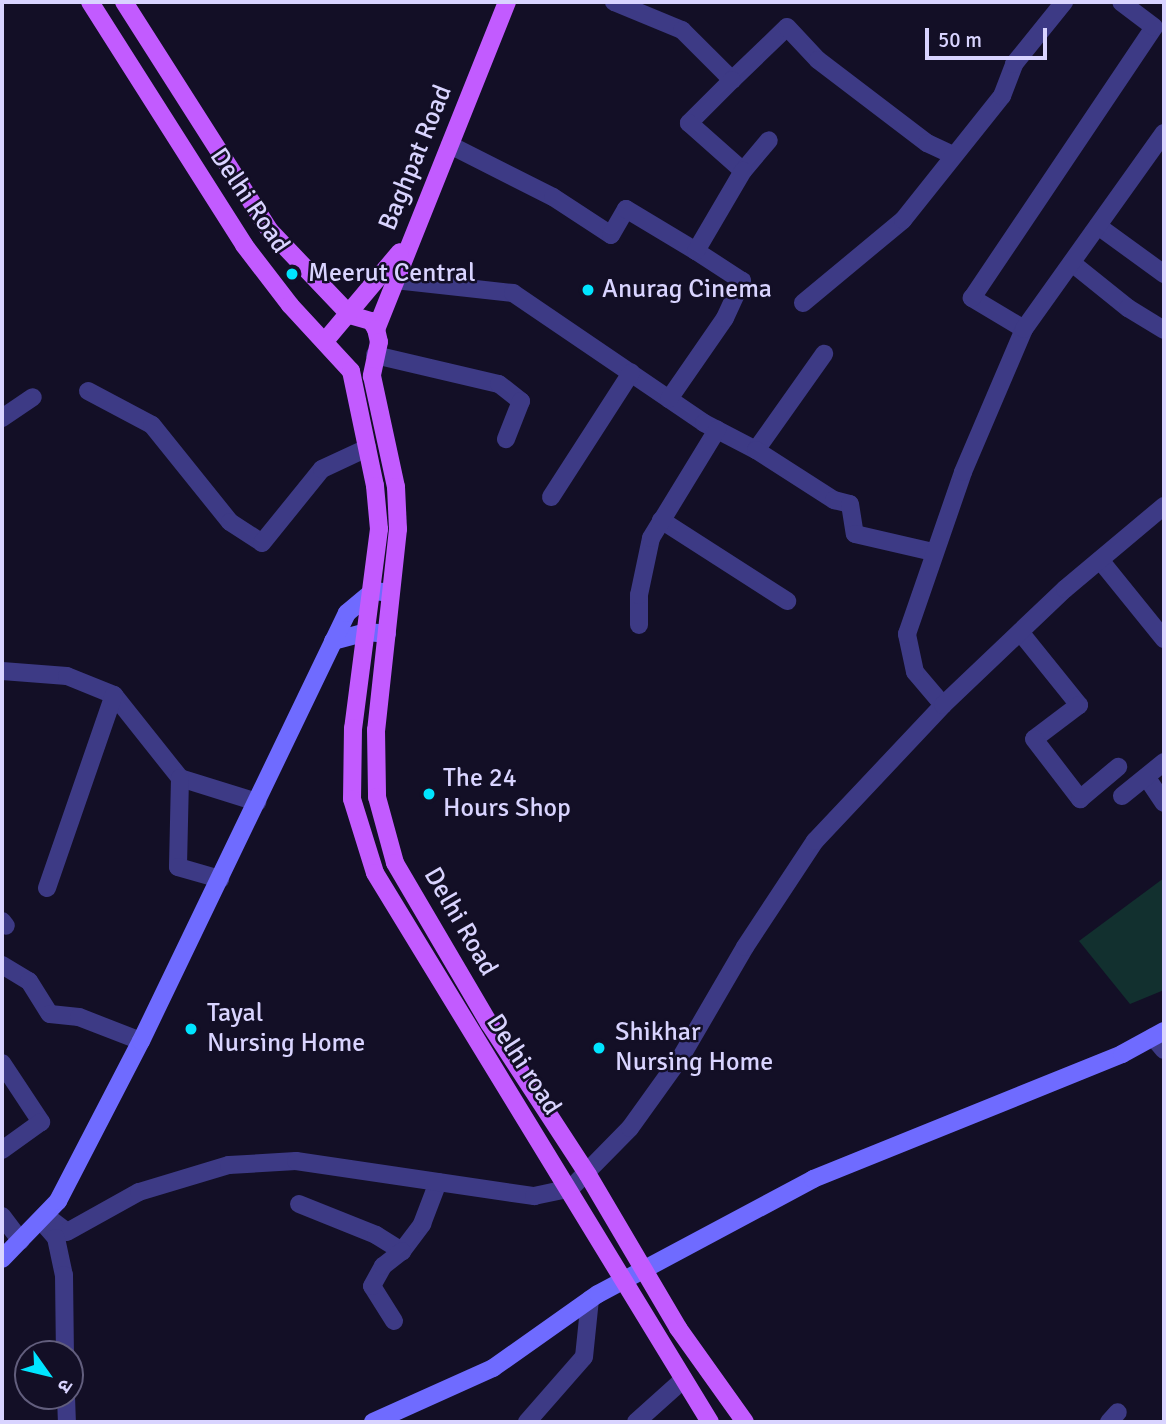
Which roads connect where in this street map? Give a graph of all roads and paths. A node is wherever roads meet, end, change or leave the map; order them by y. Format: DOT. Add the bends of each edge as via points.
graph roads {
  1 [pos="90,2"];
  2 [pos="124,2"];
  3 [pos="507,2"];
  4 [pos="614,2"];
  5 [pos="1064,2"];
  6 [pos="1121,2"];
  7 [pos="732,80"];
  8 [pos="1164,134"];
  9 [pos="769,141"];
  10 [pos="450,145"];
  11 [pos="953,155"];
  12 [pos="743,171"];
  13 [pos="1098,226"];
  14 [pos="412,236"];
  15 [pos="696,251"];
  16 [pos="1072,262"];
  17 [pos="1164,274"];
  18 [pos="394,280"];
  19 [pos="803,303"];
  20 [pos="350,315"];
  21 [pos="376,329"];
  22 [pos="1024,329"];
  23 [pos="1164,330"];
  24 [pos="325,341"];
  25 [pos="824,354"];
  26 [pos="375,355"];
  27 [pos="631,373"];
  28 [pos="372,376"];
  29 [pos="88,391"];
  30 [pos="33,397"];
  31 [pos="669,399"];
  32 [pos="2,418"];
  33 [pos="717,430"];
  34 [pos="506,439"];
  35 [pos="367,448"];
  36 [pos="756,450"];
  37 [pos="551,496"];
  38 [pos="1164,506"];
  39 [pos="661,520"];
  40 [pos="933,552"];
  41 [pos="1100,560"];
  42 [pos="382,592"];
  43 [pos="787,601"];
  44 [pos="639,625"];
  45 [pos="366,632"];
  46 [pos="1020,632"];
  47 [pos="387,634"];
  48 [pos="1164,639"];
  49 [pos="333,641"];
  50 [pos="2,671"];
  51 [pos="114,695"];
  52 [pos="943,705"];
  53 [pos="1164,762"];
  54 [pos="1118,767"];
  55 [pos="180,778"];
  56 [pos="1147,778"];
  57 [pos="1122,796"];
  58 [pos="257,802"];
  59 [pos="1164,803"];
  60 [pos="220,879"];
  61 [pos="47,888"];
  62 [pos="2,965"];
  63 [pos="1160,1039"];
  64 [pos="141,1041"];
  65 [pos="2,1063"];
  66 [pos="2,1150"];
  67 [pos="588,1175"];
  68 [pos="438,1182"];
  69 [pos="571,1188"];
  70 [pos="299,1204"];
  71 [pos="2,1216"];
  72 [pos="44,1219"];
  73 [pos="21,1241"];
  74 [pos="402,1251"];
  75 [pos="2,1259"];
  76 [pos="643,1269"];
  77 [pos="624,1279"];
  78 [pos="590,1299"];
  79 [pos="394,1321"];
  80 [pos="65,1340"];
  81 [pos="684,1378"];
  82 [pos="373,1422"];
  83 [pos="527,1422"];
  84 [pos="636,1422"];
  85 [pos="710,1422"];
  86 [pos="745,1422"];
  1 -- 24 [label="main road, Delhi Road" via="244,245"];
  2 -- 20 [label="main road, Delhi Road" via="270,231"];
  3 -- 10 [label="main road, Baghpat Road"];
  4 -- 7 [label="street" via="682,30"];
  5 -- 11 [label="street" via="1014,64 1002,96"];
  6 -- 22 [label="street" via="1154,27 972,298"];
  7 -- 11 [label="street" via="787,27 818,60 927,143"];
  7 -- 12 [label="street" via="689,123"];
  8 -- 13 [label="street"];
  9 -- 12 [label="street"];
  10 -- 14 [label="main road, Baghpat Road"];
  10 -- 15 [label="street" via="553,197 611,235 626,209"];
  11 -- 19 [label="street" via="903,220"];
  12 -- 15 [label="street"];
  13 -- 16 [label="street"];
  13 -- 17 [label="street"];
  14 -- 18 [label="main road, Baghpat Road"];
  14 -- 20 [label="main road"];
  15 -- 31 [label="street" via="742,281 725,318"];
  16 -- 22 [label="street"];
  16 -- 23 [label="street" via="1128,308"];
  18 -- 21 [label="main road, Baghpat Road"];
  18 -- 27 [label="street" via="513,293"];
  20 -- 21 [label="main road, Delhi Road" via="371,321"];
  20 -- 24 [label="main road" via="332,327"];
  21 -- 26 [label="main road, Baghpat Road"];
  22 -- 40 [label="street"];
  24 -- 35 [label="main road, Delhi Road" via="351,372"];
  25 -- 36 [label="street"];
  26 -- 28 [label="main road, Baghpat Road"];
  26 -- 34 [label="street" via="499,384 521,401"];
  27 -- 31 [label="street"];
  27 -- 37 [label="street"];
  28 -- 42 [label="main road, Delhi Road" via="396,487 398,529"];
  29 -- 35 [label="street" via="152,425 230,523 262,543 322,469"];
  30 -- 32 [label="street"];
  31 -- 33 [label="street"];
  33 -- 36 [label="street"];
  33 -- 39 [label="street"];
  35 -- 42 [label="main road, Delhi Road" via="379,529"];
  36 -- 40 [label="street" via="834,500 850,505 855,534"];
  38 -- 41 [label="street"];
  39 -- 43 [label="street"];
  39 -- 44 [label="street" via="651,538 641,584"];
  40 -- 52 [label="street" via="907,634 915,672"];
  41 -- 46 [label="street"];
  41 -- 48 [label="street"];
  42 -- 45 [label="main road, Delhi road"];
  42 -- 47 [label="main road, Delhi Road"];
  42 -- 49 [label="street" via="347,613"];
  45 -- 47 [label="street"];
  45 -- 49 [label="street"];
  45 -- 69 [label="main road, Delhi road" via="354,728 352,799 375,873"];
  46 -- 52 [label="street"];
  46 -- 54 [label="street" via="1079,705 1034,739 1080,799"];
  47 -- 67 [label="main road, Delhi Road" via="376,730 377,797 395,863 489,1023"];
  49 -- 58 [label="street"];
  50 -- 51 [label="street" via="67,676"];
  51 -- 55 [label="street"];
  51 -- 61 [label="street"];
  52 -- 67 [label="street" via="815,841 745,947 681,1057 630,1128"];
  53 -- 56 [label="street"];
  55 -- 58 [label="street"];
  55 -- 60 [label="street" via="178,867"];
  56 -- 57 [label="street"];
  56 -- 59 [label="street"];
  58 -- 60 [label="street"];
  60 -- 64 [label="street"];
  62 -- 64 [label="street" via="29,981 50,1014 79,1017"];
  63 -- 76 [label="street" via="813,1179"];
  64 -- 72 [label="street"];
  65 -- 66 [label="street" via="41,1122"];
  67 -- 69 [label="street"];
  67 -- 76 [label="main road, Delhi Road"];
  68 -- 69 [label="street" via="534,1196"];
  68 -- 72 [label="street" via="296,1161 229,1165 139,1192 67,1231"];
  68 -- 74 [label="street" via="422,1224"];
  69 -- 77 [label="main road, Delhi road"];
  70 -- 74 [label="street" via="376,1235"];
  71 -- 73 [label="street"];
  72 -- 73 [label="street"];
  72 -- 80 [label="street" via="56,1238 64,1275"];
  73 -- 75 [label="street"];
  74 -- 79 [label="street" via="383,1266 372,1286"];
  76 -- 77 [label="street"];
  76 -- 86 [label="main road, Delhi Road" via="678,1328"];
  77 -- 78 [label="street"];
  77 -- 81 [label="main road, Delhi road"];
  78 -- 82 [label="street" via="493,1368"];
  78 -- 83 [label="street" via="584,1357"];
  81 -- 84 [label="street"];
  81 -- 85 [label="main road, Delhi road"];
}
